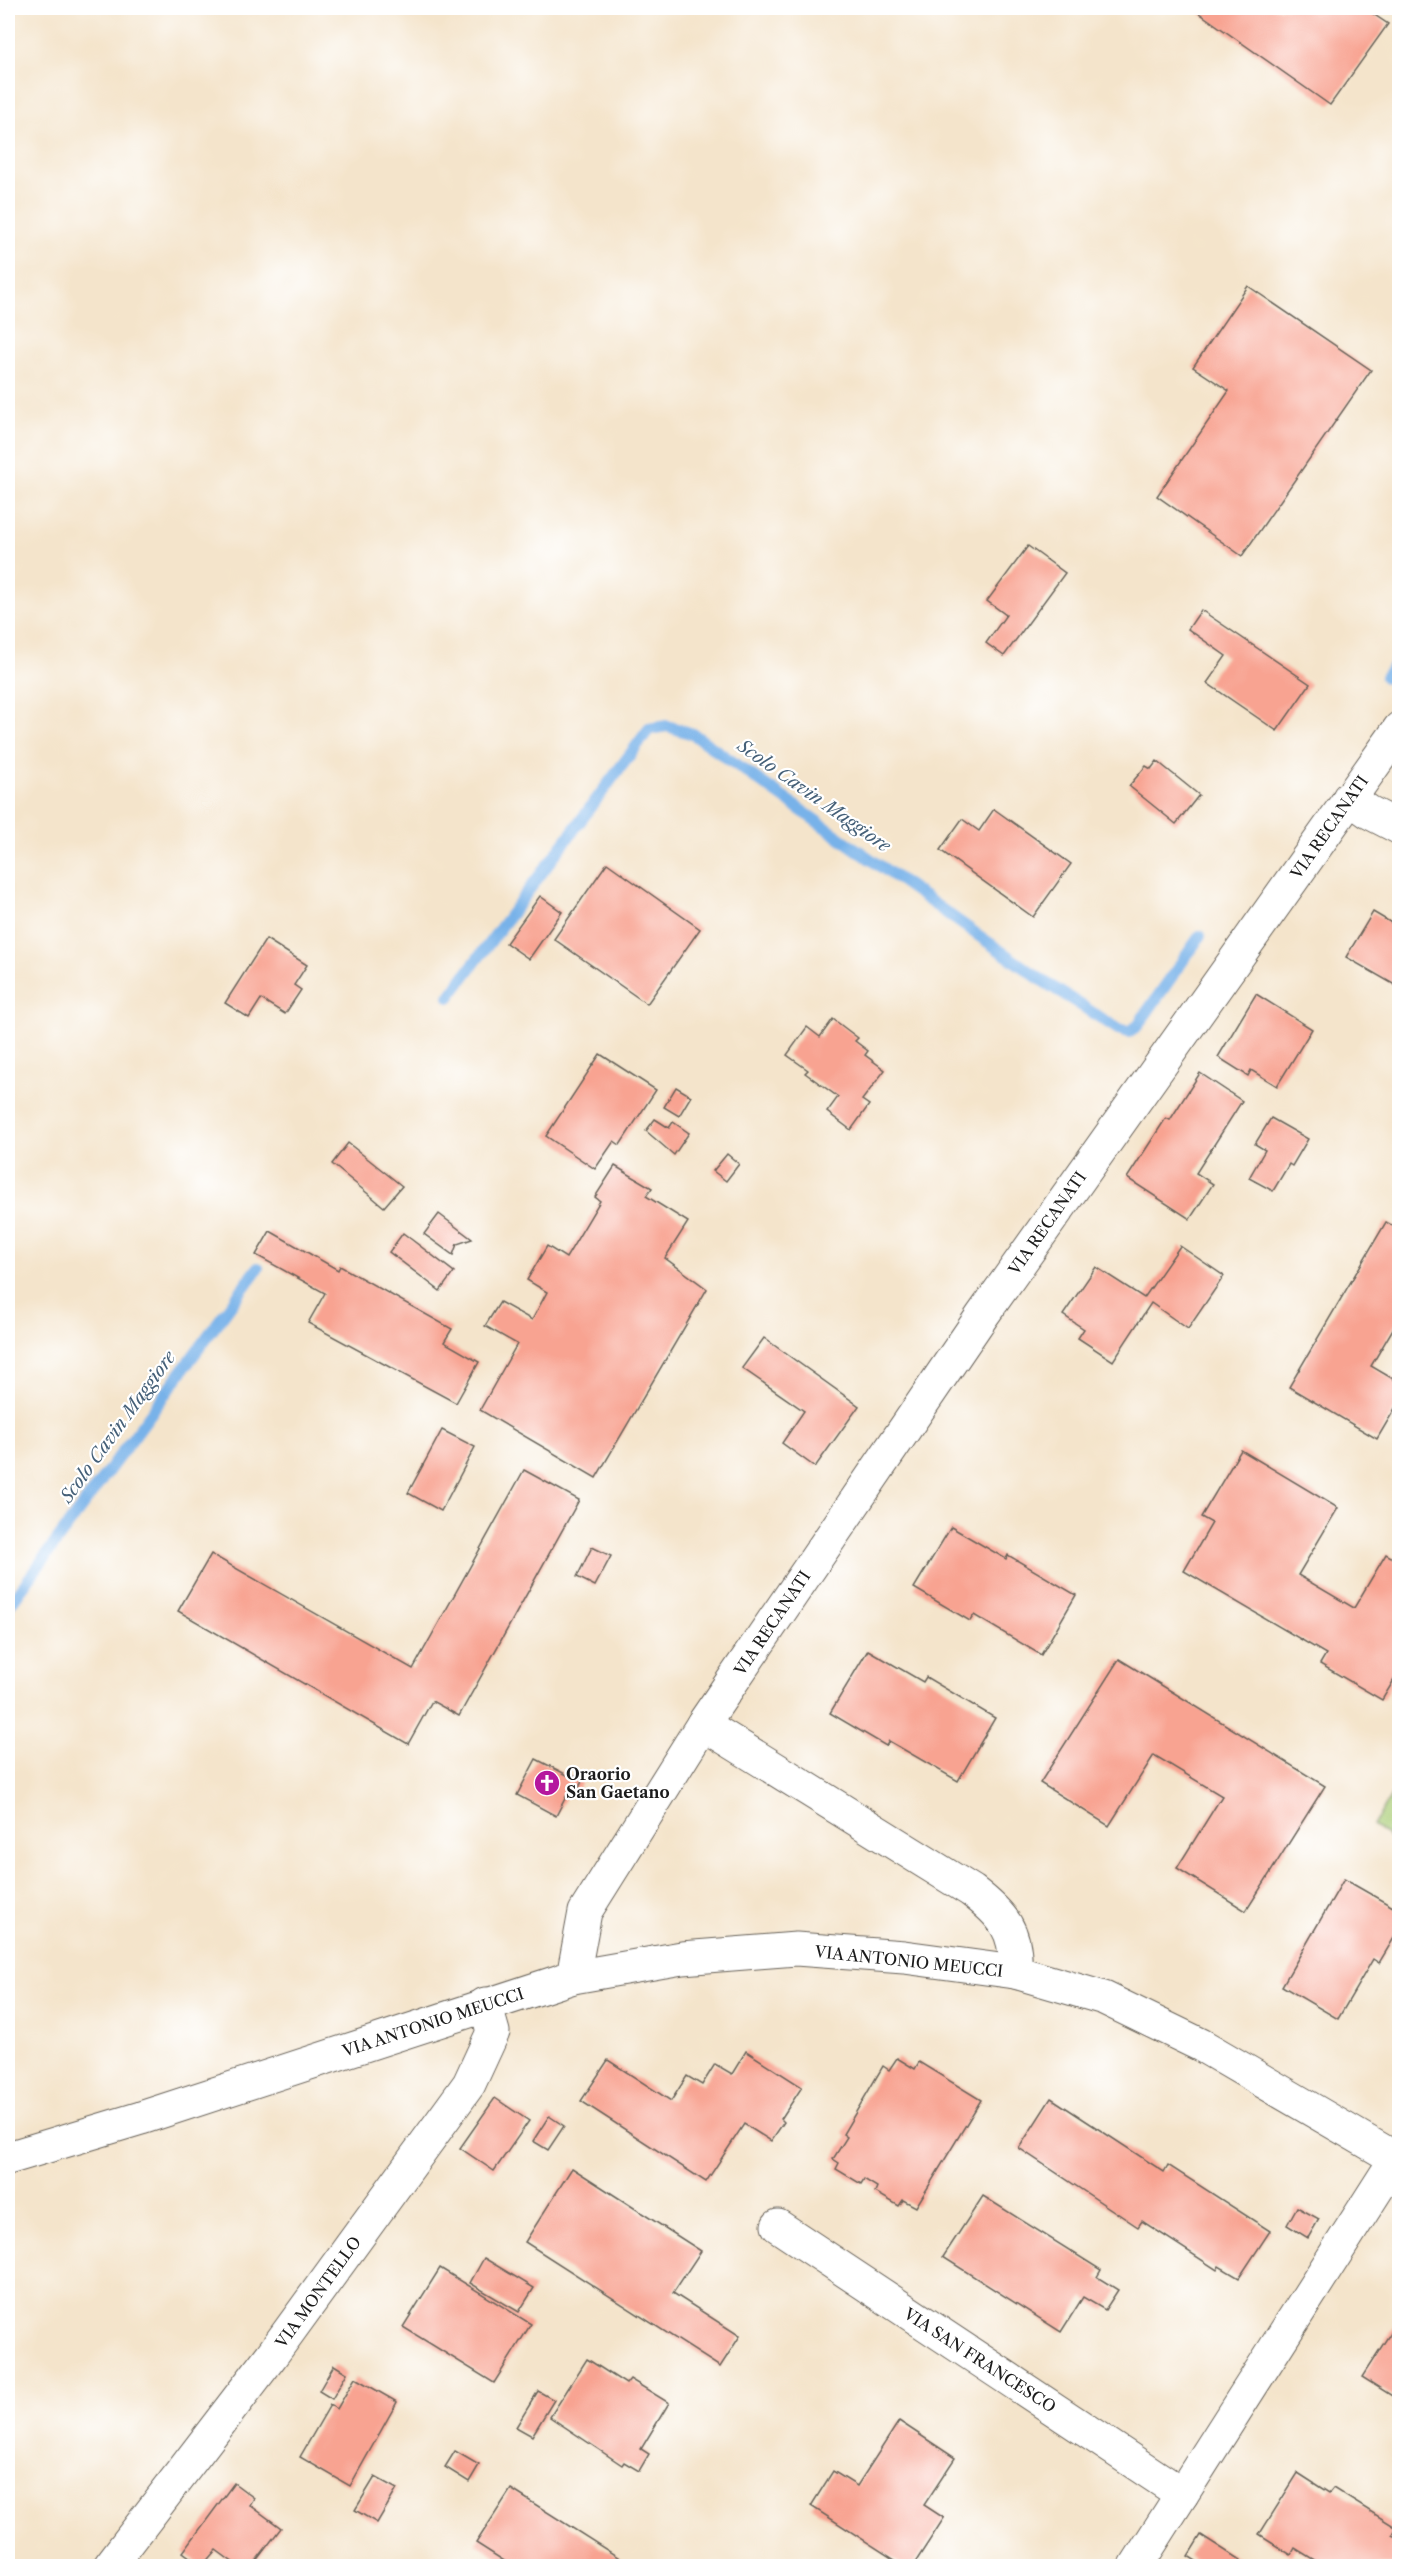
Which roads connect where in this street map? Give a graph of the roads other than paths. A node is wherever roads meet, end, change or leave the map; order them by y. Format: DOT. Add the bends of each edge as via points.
graph roads {
  1 [pos="1400,728"];
  2 [pos="1350,798"];
  3 [pos="1400,828"];
  4 [pos="703,1724"];
  5 [pos="1015,1972"];
  6 [pos="573,1977"];
  7 [pos="485,2004"];
  8 [pos="8,2158"];
  9 [pos="1398,2160"];
  10 [pos="778,2226"];
  11 [pos="1182,2494"];
  12 [pos="110,2566"];
  13 [pos="1136,2566"];
  1 -- 2 [label="street, VIA RECANATI"];
  2 -- 3 [label="street"];
  2 -- 4 [label="street, VIA RECANATI" via="982,1316"];
  4 -- 5 [label="street" via="998,1911 1011,1934 1016,1952"];
  4 -- 6 [label="street, VIA RECANATI" via="585,1912"];
  5 -- 6 [label="street, VIA ANTONIO MEUCCI" via="904,1957 796,1949 682,1958"];
  5 -- 9 [label="street, VIA ANTONIO MEUCCI" via="1104,1998 1201,2045"];
  6 -- 7 [label="street, VIA ANTONIO MEUCCI"];
  7 -- 8 [label="street, VIA ANTONIO MEUCCI"];
  7 -- 12 [label="street, VIA MONTELLO" via="493,2032 469,2084 271,2356"];
  9 -- 11 [label="street"];
  10 -- 11 [label="street, VIA SAN FRANCESCO"];
  11 -- 13 [label="street"];
}
